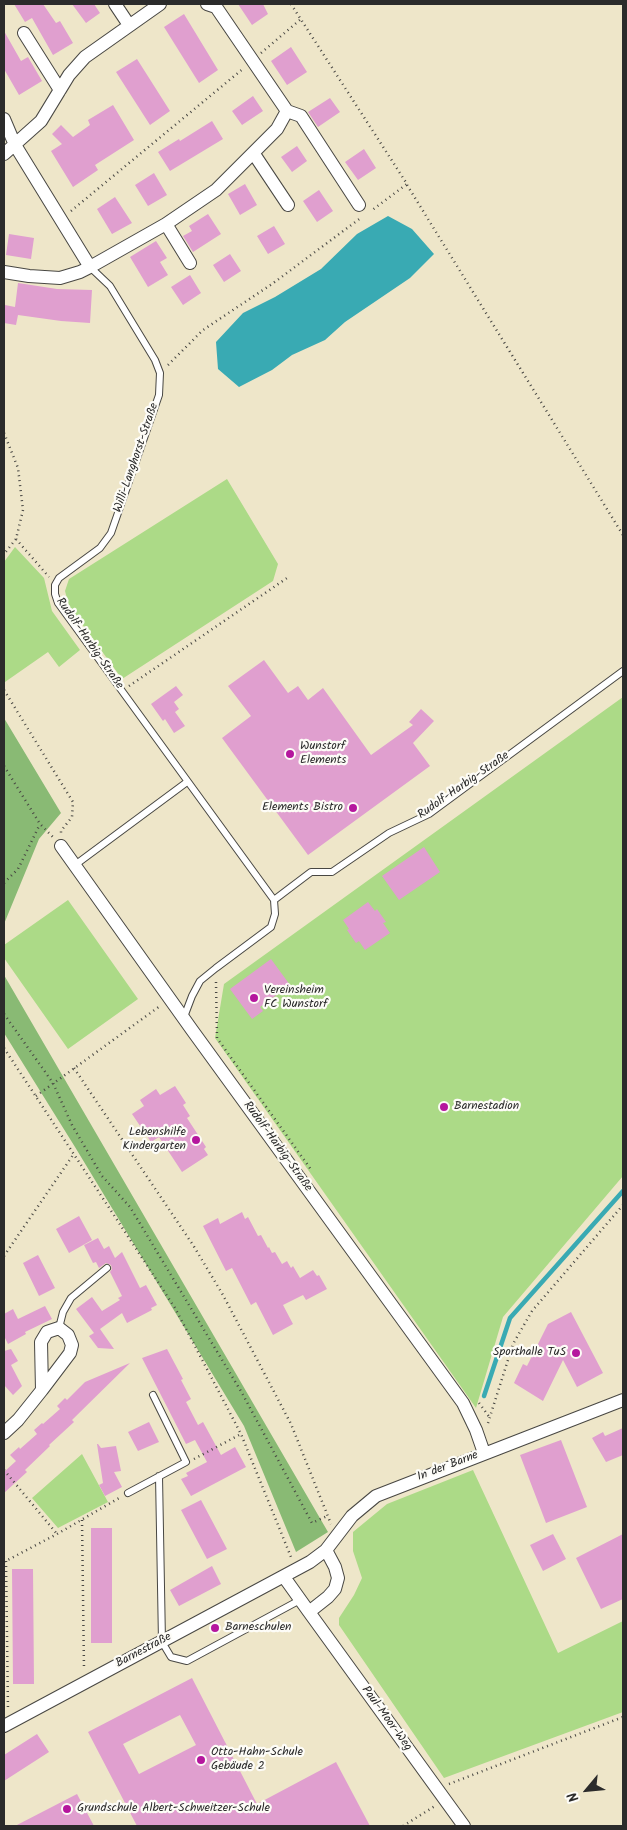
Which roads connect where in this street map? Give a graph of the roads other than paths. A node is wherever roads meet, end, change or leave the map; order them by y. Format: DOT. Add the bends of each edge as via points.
graph roads {
  1 [pos="115,4"];
  2 [pos="160,4"];
  3 [pos="213,5"];
  4 [pos="129,24"];
  5 [pos="24,33"];
  6 [pos="60,90"];
  7 [pos="287,112"];
  8 [pos="4,119"];
  9 [pos="15,145"];
  10 [pos="4,154"];
  11 [pos="254,154"];
  12 [pos="288,205"];
  13 [pos="359,205"];
  14 [pos="166,224"];
  15 [pos="190,263"];
  16 [pos="90,267"];
  17 [pos="4,272"];
  18 [pos="59,578"];
  19 [pos="623,671"];
  20 [pos="187,782"];
  21 [pos="61,846"];
  22 [pos="75,865"];
  23 [pos="274,900"];
  24 [pos="184,1018"];
  25 [pos="107,1268"];
  26 [pos="59,1328"];
  27 [pos="42,1390"];
  28 [pos="153,1395"];
  29 [pos="623,1400"];
  30 [pos="4,1433"];
  31 [pos="483,1448"];
  32 [pos="159,1476"];
  33 [pos="128,1494"];
  34 [pos="326,1550"];
  35 [pos="296,1570"];
  36 [pos="284,1577"];
  37 [pos="300,1600"];
  38 [pos="309,1612"];
  39 [pos="162,1642"];
  40 [pos="6,1725"];
  41 [pos="464,1826"];
  1 -- 4 [label="street"];
  2 -- 4 [label="street"];
  3 -- 7 [label="street"];
  4 -- 6 [label="street" via="85,56"];
  5 -- 6 [label="street"];
  6 -- 9 [label="street" via="41,122"];
  7 -- 11 [label="street" via="277,129"];
  7 -- 13 [label="street" via="301,116"];
  8 -- 9 [label="street"];
  9 -- 10 [label="street"];
  9 -- 16 [label="street"];
  11 -- 12 [label="street"];
  11 -- 14 [label="street" via="216,190"];
  14 -- 15 [label="street"];
  14 -- 16 [label="street"];
  16 -- 17 [label="street" via="60,278"];
  16 -- 18 [label="lane, Willi-Langhorst-Straße" via="110,286 155,360 160,373 159,395 111,533 100,548"];
  18 -- 20 [label="lane, Rudolf-Harbig-Straße" via="55,594 58,603"];
  19 -- 23 [label="lane, Rudolf-Harbig-Straße" via="429,814 389,833 332,872 311,872"];
  20 -- 22 [label="lane"];
  20 -- 23 [label="lane, Rudolf-Harbig-Straße"];
  21 -- 22 [label="street, Rudolf-Harbig-Straße"];
  22 -- 24 [label="street, Rudolf-Harbig-Straße"];
  23 -- 24 [label="lane" via="275,914 270,927 200,981"];
  24 -- 31 [label="street, Rudolf-Harbig-Straße" via="463,1403"];
  25 -- 26 [label="lane" via="71,1298"];
  26 -- 27 [label="street" via="47,1332 41,1342"];
  26 -- 27 [label="street" via="68,1335 72,1345 70,1353"];
  27 -- 30 [label="street"];
  28 -- 32 [label="lane" via="186,1462"];
  29 -- 31 [label="street, In der Barne"];
  31 -- 34 [label="street, In der Barne" via="376,1496 357,1511"];
  32 -- 33 [label="lane"];
  32 -- 39 [label="lane"];
  34 -- 35 [label="street, In der Barne"];
  34 -- 38 [label="street" via="338,1578 335,1589"];
  35 -- 36 [label="street, Barnestraße"];
  36 -- 37 [label="street"];
  36 -- 39 [label="street, Barnestraße"];
  37 -- 38 [label="street"];
  37 -- 39 [label="lane" via="187,1661 171,1657"];
  38 -- 41 [label="street, Paul-Moor-Weg"];
  39 -- 40 [label="street, Barnestraße"];
}
